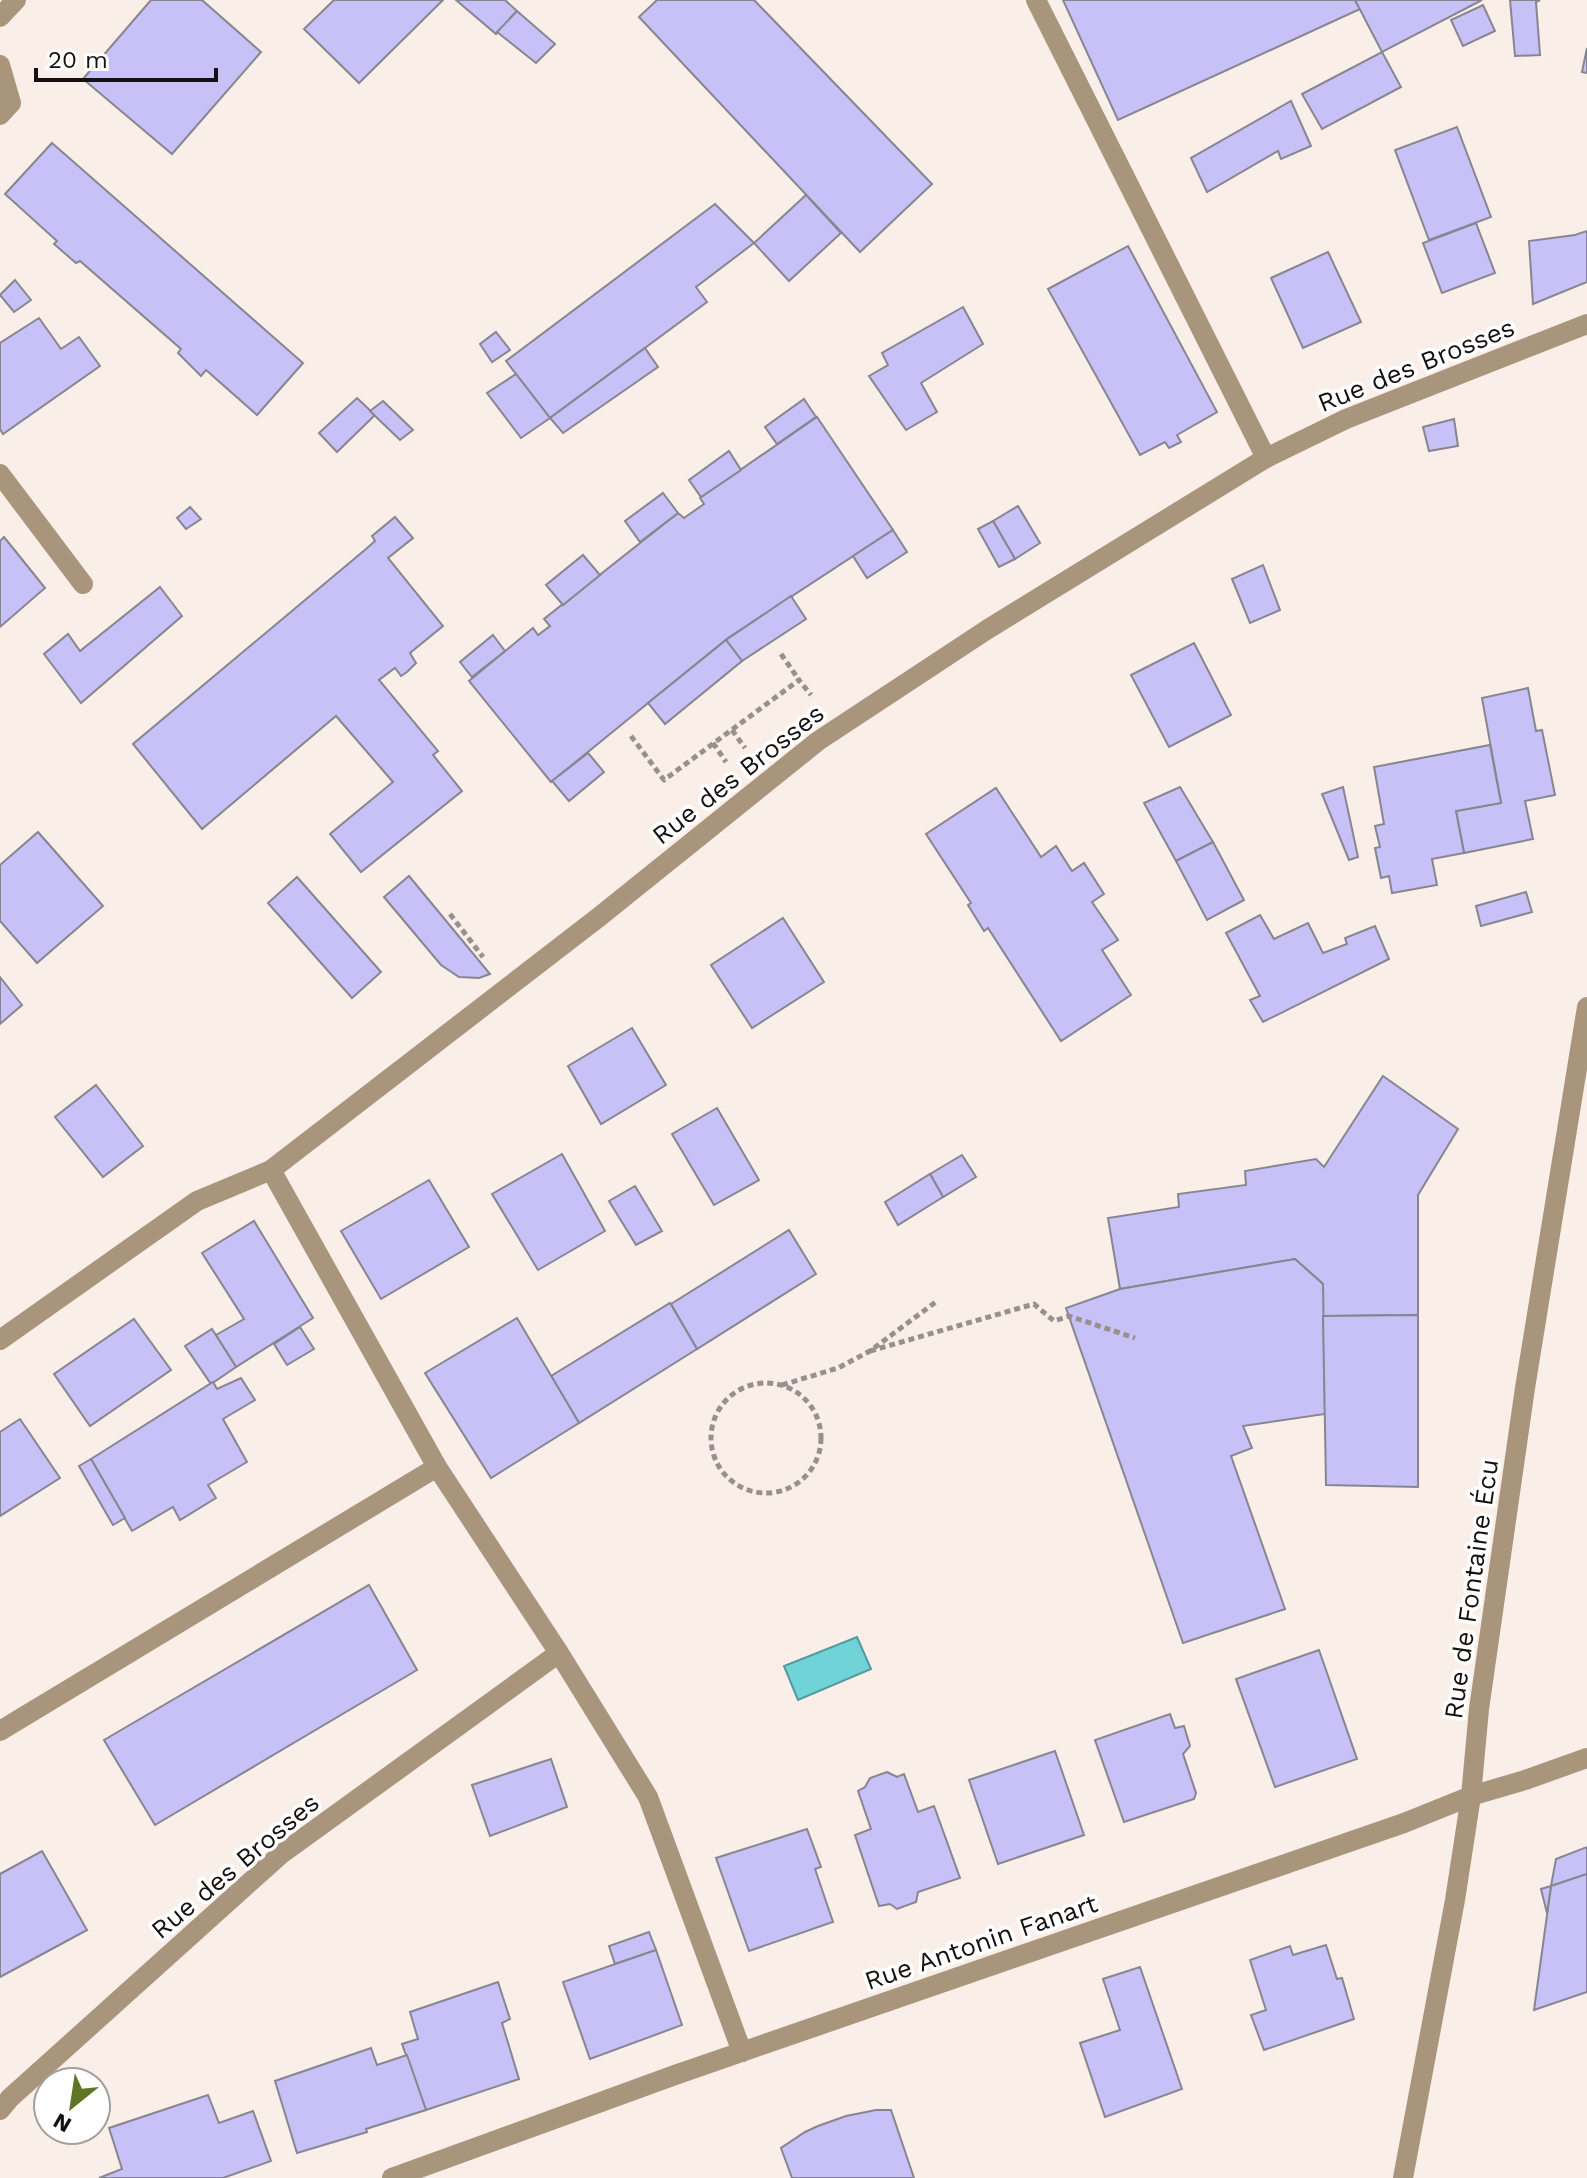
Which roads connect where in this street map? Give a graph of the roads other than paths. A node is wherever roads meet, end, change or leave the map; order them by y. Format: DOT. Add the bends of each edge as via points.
graph roads {
  1 [pos="16,0"];
  2 [pos="1036,0"];
  3 [pos="0,17"];
  4 [pos="0,65"];
  5 [pos="0,115"];
  6 [pos="1587,324"];
  7 [pos="1266,458"];
  8 [pos="0,474"];
  9 [pos="83,584"];
  10 [pos="1587,1007"];
  11 [pos="271,1170"];
  12 [pos="0,1340"];
  13 [pos="437,1467"];
  14 [pos="559,1653"];
  15 [pos="0,1731"];
  16 [pos="1587,1758"];
  17 [pos="1471,1796"];
  18 [pos="742,2052"];
  19 [pos="0,2110"];
  20 [pos="392,2178"];
  21 [pos="1403,2178"];
  1 -- 3 [label="street"];
  2 -- 7 [label="street"];
  4 -- 5 [label="street" via="11,103"];
  6 -- 7 [label="street, Rue des Brosses" via="1346,419"];
  7 -- 11 [label="street, Rue des Brosses" via="818,741"];
  8 -- 9 [label="street"];
  10 -- 17 [label="street, Rue de Fontaine Écu" via="1523,1402"];
  11 -- 12 [label="street, Rue des Brosses" via="197,1201"];
  11 -- 13 [label="street"];
  13 -- 14 [label="street"];
  13 -- 15 [label="street"];
  14 -- 18 [label="street" via="648,1797"];
  14 -- 19 [label="street, Rue des Brosses" via="280,1855"];
  16 -- 17 [label="street, Rue Antonin Fanart"];
  17 -- 18 [label="street, Rue Antonin Fanart"];
  17 -- 21 [label="street, Rue de Fontaine Écu"];
  18 -- 20 [label="street, Rue Antonin Fanart"];
}
